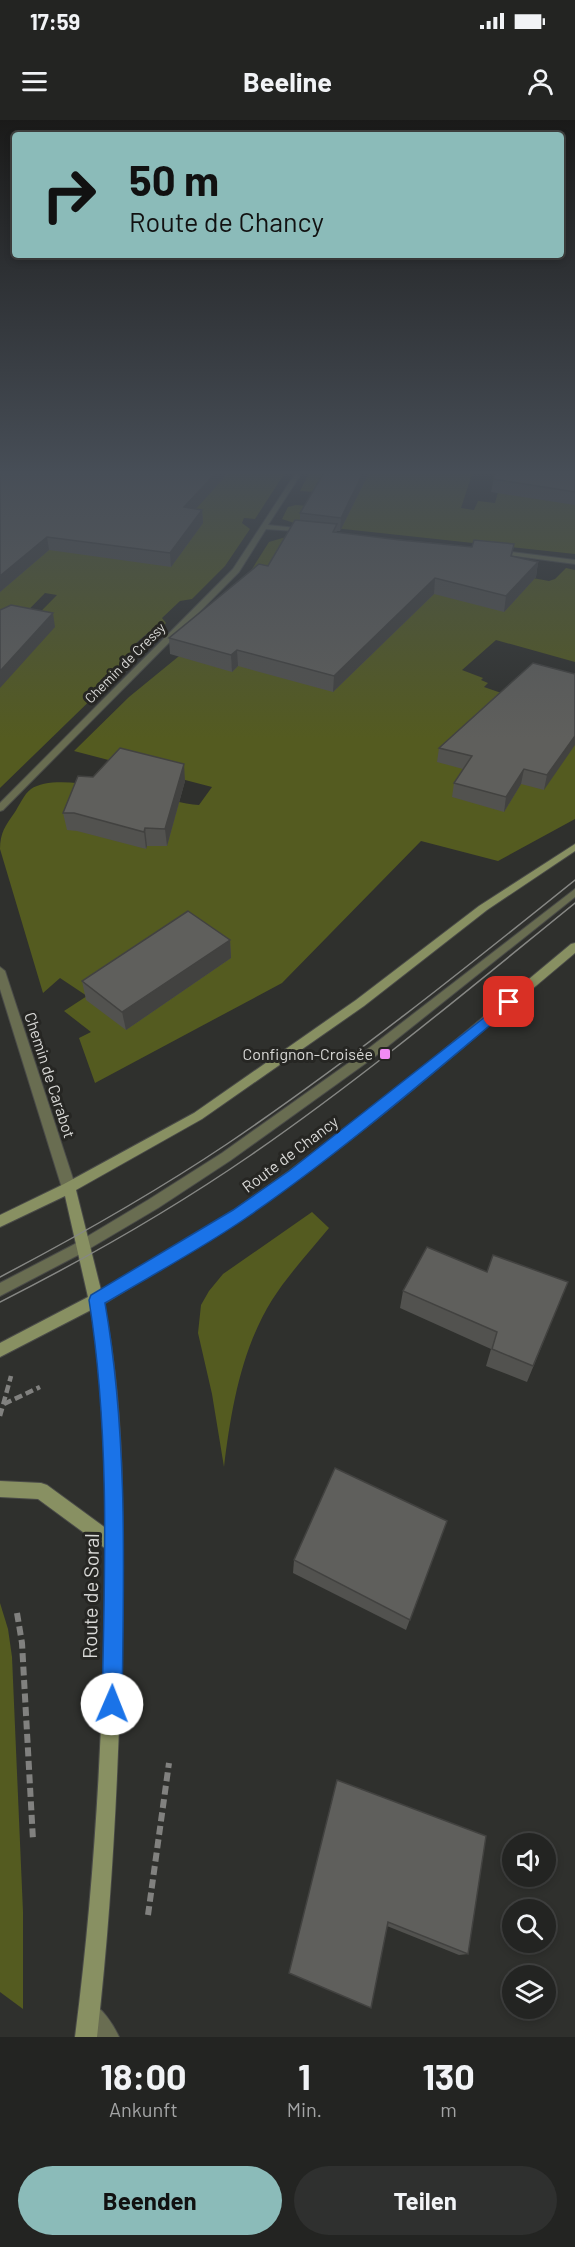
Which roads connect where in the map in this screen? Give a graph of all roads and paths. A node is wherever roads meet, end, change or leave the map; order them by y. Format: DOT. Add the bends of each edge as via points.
graph roads {
  1 [pos="243,560"];
  2 [pos="0,808"];
  3 [pos="575,847"];
  4 [pos="575,892"];
  5 [pos="575,947"];
  6 [pos="0,971"];
  7 [pos="69,1188"];
  8 [pos="0,1221"];
  9 [pos="84,1246"];
  10 [pos="0,1290"];
  11 [pos="97,1300"];
  12 [pos="0,1350"];
  13 [pos="12,1369"];
  14 [pos="40,1387"];
  15 [pos="3,1404"];
  16 [pos="0,1416"];
  17 [pos="0,1489"];
  18 [pos="115,1545"];
  19 [pos="17,1613"];
  20 [pos="169,1763"];
  21 [pos="33,1840"];
  22 [pos="148,1915"];
  23 [pos="90,2013"];
  24 [pos="86,2037"];
  25 [pos="108,2037"];
  1 -- 2 [label="street, Chemin de Cressy"];
  3 -- 7 [label="main road" via="483,908 252,1081 164,1137"];
  4 -- 9 [label="street" via="276,1125 190,1183"];
  5 -- 11 [label="main road, Route de Chancy" via="294,1175 238,1215"];
  6 -- 7 [label="street, Chemin de Carabot"];
  7 -- 8 [label="main road"];
  7 -- 9 [label="main road, Route de Soral"];
  9 -- 10 [label="street"];
  9 -- 11 [label="main road, Route de Soral"];
  11 -- 12 [label="main road, Route de Chancy"];
  11 -- 18 [label="main road, Route de Soral" via="108,1377"];
  13 -- 15 [label="path"];
  14 -- 15 [label="path"];
  15 -- 16 [label="path"];
  17 -- 18 [label="main road" via="41,1491"];
  18 -- 23 [label="main road, Route de Soral" via="107,1818"];
  19 -- 21 [label="path"];
  20 -- 22 [label="path"];
  23 -- 24 [label="main road, Route de Soral"];
  23 -- 25 [label="street"];
}
